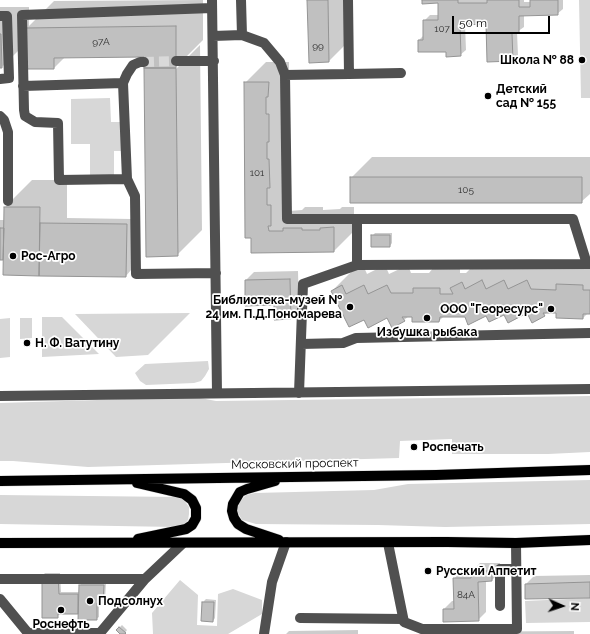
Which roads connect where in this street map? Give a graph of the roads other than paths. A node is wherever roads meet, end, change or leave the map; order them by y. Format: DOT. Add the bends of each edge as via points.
graph roads {
  1 [pos="241,0"];
  2 [pos="348,0"];
  3 [pos="212,4"];
  4 [pos="0,16"];
  5 [pos="242,35"];
  6 [pos="213,36"];
  7 [pos="176,61"];
  8 [pos="214,61"];
  9 [pos="144,62"];
  10 [pos="401,73"];
  11 [pos="349,74"];
  12 [pos="286,75"];
  13 [pos="0,79"];
  14 [pos="124,83"];
  15 [pos="23,86"];
  16 [pos="0,116"];
  17 [pos="127,179"];
  18 [pos="8,201"];
  19 [pos="357,219"];
  20 [pos="589,264"];
  21 [pos="357,265"];
  22 [pos="216,273"];
  23 [pos="590,334"];
  24 [pos="301,344"];
  25 [pos="590,389"];
  26 [pos="217,393"];
  27 [pos="299,393"];
  28 [pos="0,396"];
  29 [pos="590,470"];
  30 [pos="288,477"];
  31 [pos="121,479"];
  32 [pos="0,481"];
  33 [pos="590,540"];
  34 [pos="286,542"];
  35 [pos="0,543"];
  36 [pos="118,543"];
  37 [pos="388,543"];
  38 [pos="516,543"];
  39 [pos="182,544"];
  40 [pos="516,569"];
  41 [pos="0,579"];
  42 [pos="145,579"];
  43 [pos="0,599"];
  44 [pos="500,606"];
  45 [pos="300,618"];
  46 [pos="403,618"];
  47 [pos="264,634"];
  1 -- 5 [label="street"];
  2 -- 11 [label="street"];
  3 -- 6 [label="street"];
  3 -- 15 [label="street" via="22,15"];
  4 -- 13 [label="street" via="7,16 9,78"];
  5 -- 6 [label="street"];
  5 -- 12 [label="street" via="264,42 280,62"];
  6 -- 8 [label="street"];
  7 -- 8 [label="street"];
  8 -- 22 [label="street"];
  9 -- 14 [label="street" via="133,66"];
  10 -- 11 [label="street"];
  11 -- 12 [label="street"];
  12 -- 19 [label="street" via="287,219"];
  14 -- 15 [label="street"];
  14 -- 17 [label="street"];
  15 -- 17 [label="street" via="25,116 35,122 58,123 59,180"];
  16 -- 18 [label="street" via="8,132"];
  17 -- 22 [label="street" via="135,196 136,274"];
  19 -- 20 [label="street" via="573,219"];
  19 -- 21 [label="street"];
  20 -- 21 [label="street"];
  21 -- 24 [label="street" via="303,284"];
  22 -- 26 [label="street"];
  23 -- 24 [label="street" via="356,338 343,343"];
  24 -- 27 [label="street"];
  25 -- 27 [label="street"];
  26 -- 27 [label="street"];
  26 -- 28 [label="street"];
  29 -- 30 [label="main road, Московский проспект"];
  30 -- 31 [label="main road, Московский проспект"];
  30 -- 34 [label="main road" via="240,492 232,511 238,524 246,529"];
  31 -- 32 [label="main road, Московский проспект"];
  31 -- 36 [label="main road" via="184,494 192,500 196,508 196,518 186,529"];
  33 -- 38 [label="main road"];
  34 -- 37 [label="main road"];
  34 -- 39 [label="main road"];
  34 -- 47 [label="street" via="272,582"];
  35 -- 36 [label="main road"];
  36 -- 39 [label="main road"];
  37 -- 38 [label="main road"];
  37 -- 46 [label="street"];
  38 -- 40 [label="street"];
  39 -- 42 [label="street"];
  40 -- 44 [label="street" via="500,569"];
  40 -- 46 [label="street" via="517,629 422,629 404,622"];
  41 -- 42 [label="street"];
  42 -- 43 [label="street" via="100,633 28,633"];
  45 -- 46 [label="street"];
}
